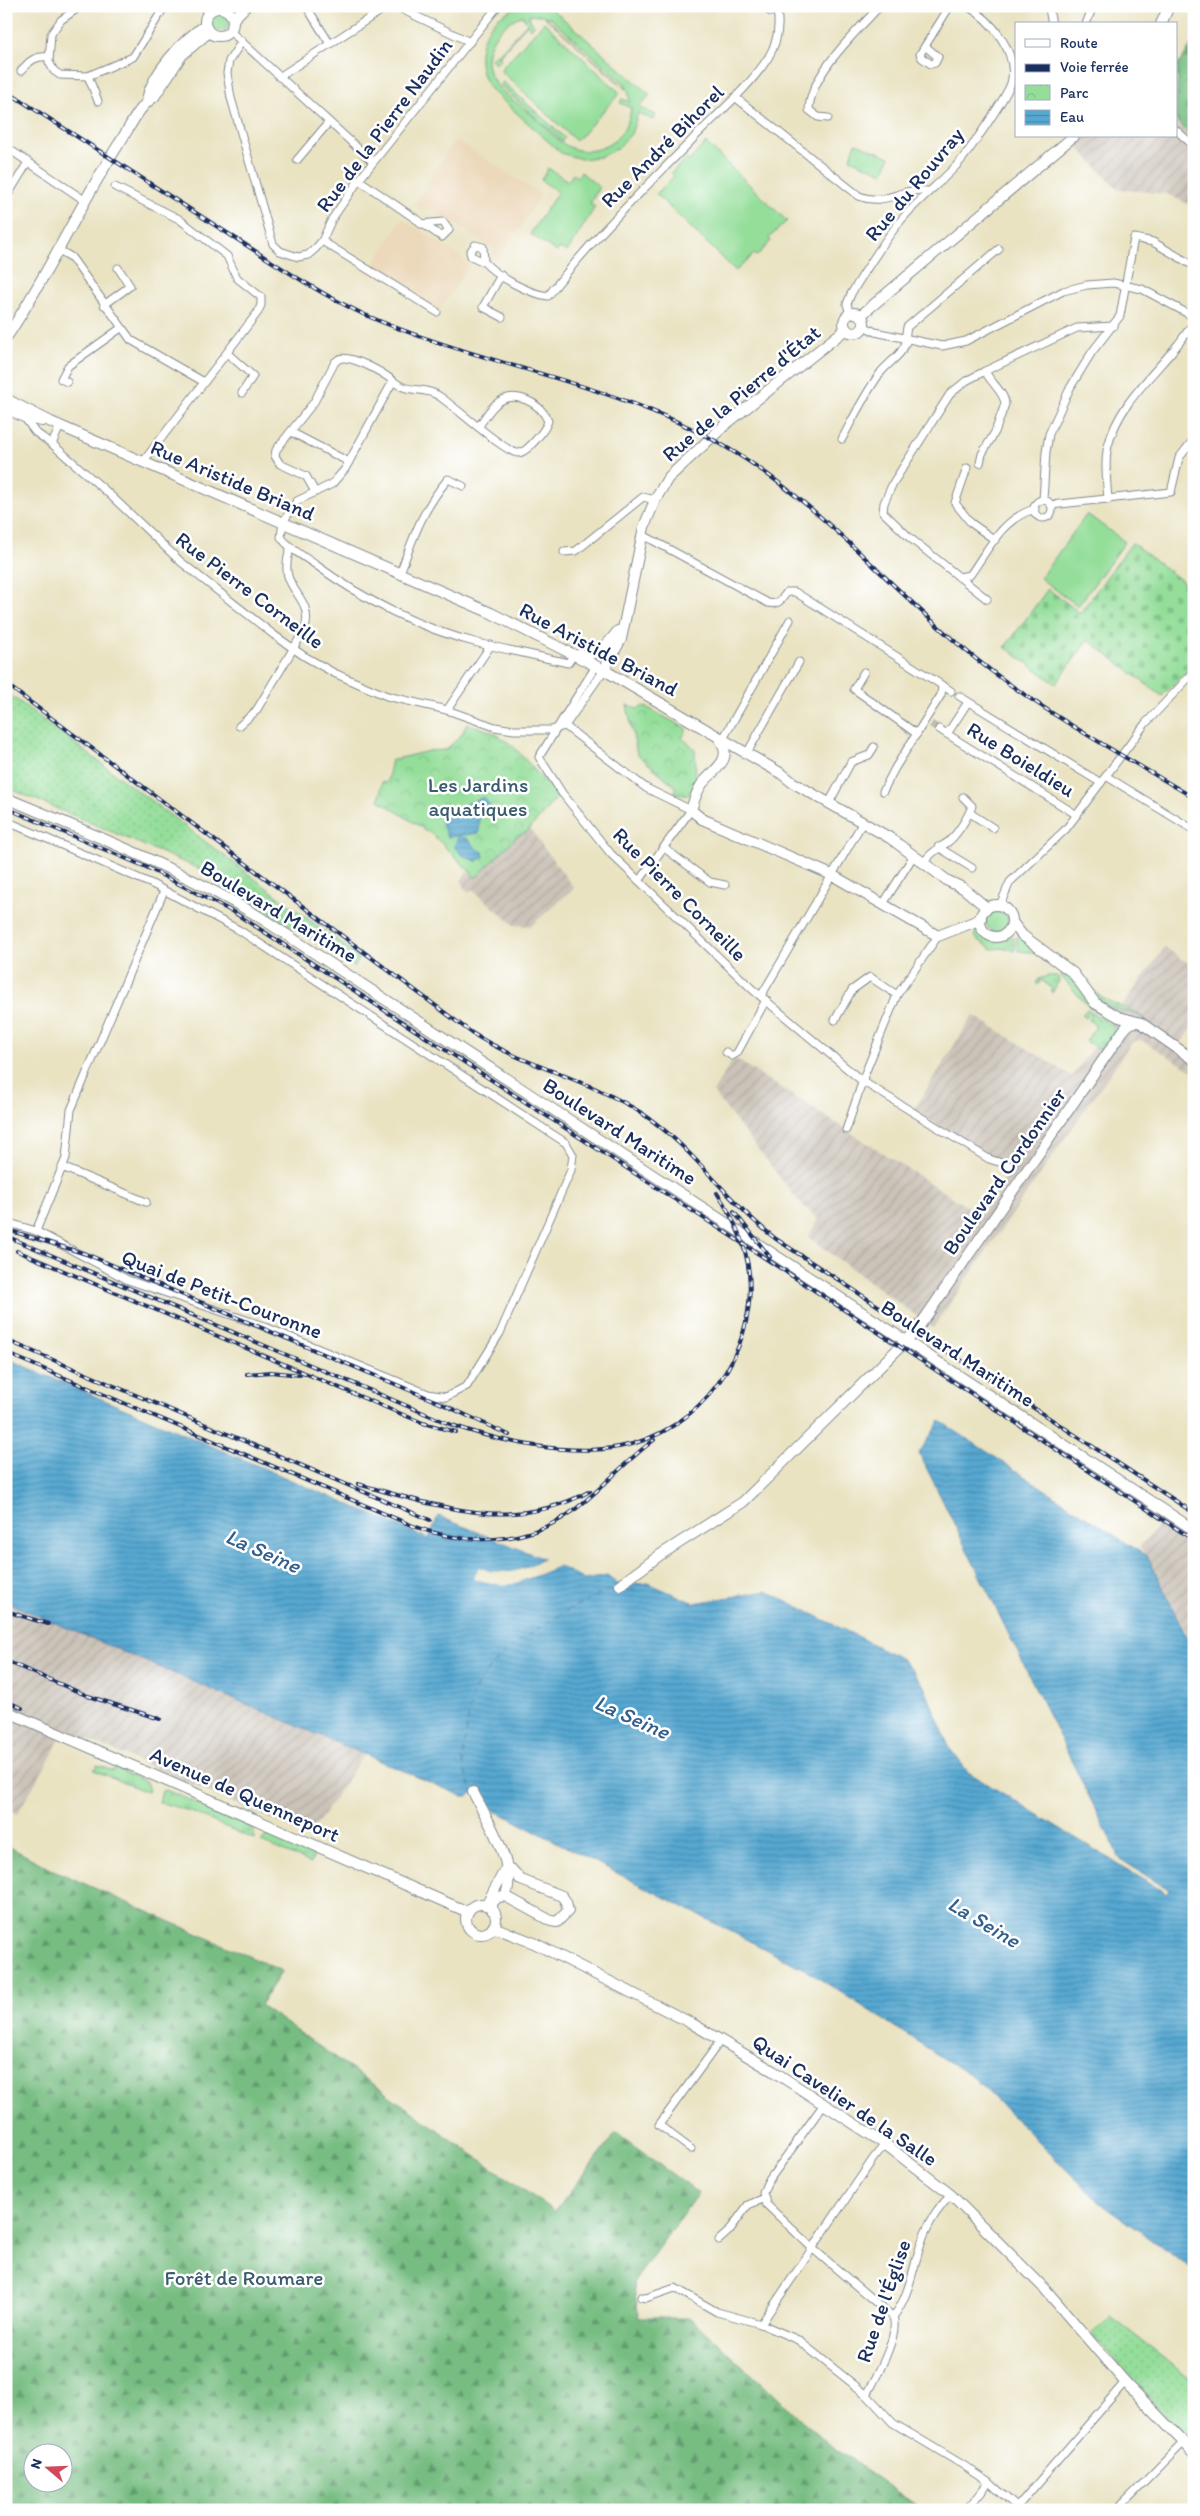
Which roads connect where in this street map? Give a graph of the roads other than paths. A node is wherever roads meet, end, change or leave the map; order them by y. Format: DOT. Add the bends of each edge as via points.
graph roads {
  1 [pos="81,6"];
  2 [pos="165,6"];
  3 [pos="246,6"];
  4 [pos="306,6"];
  5 [pos="373,6"];
  6 [pos="388,6"];
  7 [pos="395,6"];
  8 [pos="498,6"];
  9 [pos="762,6"];
  10 [pos="880,6"];
  11 [pos="950,6"];
  12 [pos="967,6"];
  13 [pos="1093,6"];
  14 [pos="1169,6"];
  15 [pos="230,8"];
  16 [pos="779,8"];
  17 [pos="206,9"];
  18 [pos="1049,9"];
  19 [pos="376,14"];
  20 [pos="233,19"];
  21 [pos="1052,22"];
  22 [pos="1087,22"];
  23 [pos="1162,22"];
  24 [pos="207,29"];
  25 [pos="230,31"];
  26 [pos="242,41"];
  27 [pos="470,42"];
  28 [pos="330,44"];
  29 [pos="924,46"];
  30 [pos="49,57"];
  31 [pos="21,71"];
  32 [pos="88,76"];
  33 [pos="279,77"];
  34 [pos="1014,81"];
  35 [pos="735,97"];
  36 [pos="98,101"];
  37 [pos="828,118"];
  38 [pos="329,122"];
  39 [pos="1178,132"];
  40 [pos="1072,138"];
  41 [pos="1194,146"];
  42 [pos="6,147"];
  43 [pos="297,160"];
  44 [pos="28,162"];
  45 [pos="373,162"];
  46 [pos="359,180"];
  47 [pos="115,187"];
  48 [pos="928,191"];
  49 [pos="6,198"];
  50 [pos="84,200"];
  51 [pos="421,224"];
  52 [pos="322,241"];
  53 [pos="57,249"];
  54 [pos="999,249"];
  55 [pos="484,262"];
  56 [pos="1193,262"];
  57 [pos="118,268"];
  58 [pos="501,275"];
  59 [pos="1126,285"];
  60 [pos="104,305"];
  61 [pos="437,312"];
  62 [pos="850,314"];
  63 [pos="1193,316"];
  64 [pos="502,317"];
  65 [pos="862,321"];
  66 [pos="1114,326"];
  67 [pos="121,328"];
  68 [pos="846,329"];
  69 [pos="6,338"];
  70 [pos="906,339"];
  71 [pos="227,353"];
  72 [pos="985,371"];
  73 [pos="393,381"];
  74 [pos="67,382"];
  75 [pos="204,382"];
  76 [pos="242,393"];
  77 [pos="6,399"];
  78 [pos="9,412"];
  79 [pos="24,418"];
  80 [pos="55,424"];
  81 [pos="479,426"];
  82 [pos="291,432"];
  83 [pos="842,439"];
  84 [pos="1194,439"];
  85 [pos="52,444"];
  86 [pos="143,462"];
  87 [pos="349,462"];
  88 [pos="980,464"];
  89 [pos="967,468"];
  90 [pos="463,486"];
  91 [pos="315,492"];
  92 [pos="655,500"];
  93 [pos="1043,500"];
  94 [pos="1108,500"];
  95 [pos="1051,505"];
  96 [pos="1035,510"];
  97 [pos="283,522"];
  98 [pos="642,535"];
  99 [pos="995,540"];
  100 [pos="291,547"];
  101 [pos="564,552"];
  102 [pos="400,573"];
  103 [pos="959,577"];
  104 [pos="987,599"];
  105 [pos="790,620"];
  106 [pos="619,631"];
  107 [pos="491,645"];
  108 [pos="293,649"];
  109 [pos="575,655"];
  110 [pos="799,662"];
  111 [pos="600,668"];
  112 [pos="864,672"];
  113 [pos="1194,672"];
  114 [pos="942,688"];
  115 [pos="951,691"];
  116 [pos="959,696"];
  117 [pos="968,702"];
  118 [pos="447,710"];
  119 [pos="239,726"];
  120 [pos="561,727"];
  121 [pos="939,729"];
  122 [pos="917,734"];
  123 [pos="947,734"];
  124 [pos="720,737"];
  125 [pos="874,747"];
  126 [pos="725,751"];
  127 [pos="747,753"];
  128 [pos="1106,776"];
  129 [pos="1101,783"];
  130 [pos="883,792"];
  131 [pos="962,797"];
  132 [pos="6,798"];
  133 [pos="829,803"];
  134 [pos="691,810"];
  135 [pos="970,813"];
  136 [pos="1077,815"];
  137 [pos="6,821"];
  138 [pos="863,822"];
  139 [pos="993,828"];
  140 [pos="1194,830"];
  141 [pos="938,847"];
  142 [pos="664,848"];
  143 [pos="914,854"];
  144 [pos="924,862"];
  145 [pos="972,868"];
  146 [pos="832,875"];
  147 [pos="639,881"];
  148 [pos="725,885"];
  149 [pos="164,891"];
  150 [pos="883,904"];
  151 [pos="1000,905"];
  152 [pos="986,908"];
  153 [pos="981,919"];
  154 [pos="1012,922"];
  155 [pos="964,928"];
  156 [pos="984,931"];
  157 [pos="1008,932"];
  158 [pos="1022,935"];
  159 [pos="938,936"];
  160 [pos="897,994"];
  161 [pos="763,998"];
  162 [pos="835,1020"];
  163 [pos="1134,1022"];
  164 [pos="726,1052"];
  165 [pos="1194,1060"];
  166 [pos="862,1081"];
  167 [pos="846,1130"];
  168 [pos="1012,1166"];
  169 [pos="62,1167"];
  170 [pos="146,1202"];
  171 [pos="6,1222"];
  172 [pos="36,1232"];
  173 [pos="905,1342"];
  174 [pos="1194,1530"];
  175 [pos="620,1585"];
  176 [pos="6,1711"];
  177 [pos="473,1792"];
  178 [pos="506,1868"];
  179 [pos="505,1896"];
  180 [pos="489,1907"];
  181 [pos="468,1912"];
  182 [pos="493,1927"];
  183 [pos="721,2040"];
  184 [pos="824,2104"];
  185 [pos="886,2144"];
  186 [pos="691,2149"];
  187 [pos="951,2195"];
  188 [pos="765,2198"];
  189 [pos="719,2240"];
  190 [pos="812,2248"];
  191 [pos="641,2298"];
  192 [pos="893,2316"];
  193 [pos="761,2324"];
  194 [pos="1125,2382"];
  195 [pos="868,2395"];
  196 [pos="1184,2442"];
  197 [pos="1194,2454"];
  198 [pos="989,2482"];
  199 [pos="1018,2509"];
  200 [pos="969,2510"];
  201 [pos="1117,2510"];
  1 -- 30 [label="street" via="54,28"];
  2 -- 32 [label="street" via="133,57"];
  3 -- 20 [label="street"];
  4 -- 28 [label="street"];
  5 -- 19 [label="street"];
  6 -- 19 [label="street"];
  7 -- 27 [label="street"];
  8 -- 27 [label="street, Rue de la Pierre Naudin"];
  9 -- 16 [label="street" via="768,12"];
  10 -- 37 [label="street" via="832,57 825,70 810,110 818,117"];
  11 -- 29 [label="street"];
  12 -- 34 [label="street, Rue du Rouvray" via="1004,39"];
  13 -- 22 [label="street"];
  14 -- 23 [label="street"];
  15 -- 17 [label="street"];
  15 -- 20 [label="street"];
  16 -- 35 [label="street, Rue André Bihorel" via="773,49"];
  17 -- 24 [label="street"];
  18 -- 21 [label="street"];
  19 -- 28 [label="street"];
  20 -- 25 [label="street"];
  24 -- 25 [label="street" via="220,36"];
  24 -- 50 [label="street" via="182,55 154,97 147,101"];
  25 -- 26 [label="street"];
  26 -- 33 [label="street"];
  26 -- 52 [label="street, Rue de la Pierre Naudin" via="229,61 227,73 231,98 273,244 280,251 298,257 308,255"];
  27 -- 45 [label="street, Rue de la Pierre Naudin"];
  28 -- 33 [label="street"];
  30 -- 31 [label="street" via="38,57"];
  30 -- 32 [label="street" via="54,71 60,75"];
  32 -- 36 [label="street"];
  33 -- 38 [label="street"];
  34 -- 48 [label="street, Rue du Rouvray" via="957,165"];
  35 -- 48 [label="street" via="859,196 879,201 913,189"];
  35 -- 58 [label="street, Rue André Bihorel" via="608,225 548,296"];
  38 -- 43 [label="street"];
  38 -- 45 [label="street"];
  39 -- 41 [label="street"];
  40 -- 65 [label="street"];
  42 -- 44 [label="street"];
  44 -- 49 [label="street"];
  44 -- 50 [label="street"];
  45 -- 46 [label="street, Rue de la Pierre Naudin"];
  46 -- 51 [label="street"];
  46 -- 52 [label="street, Rue de la Pierre Naudin" via="332,219"];
  47 -- 71 [label="street" via="179,219 227,256 237,278 262,297 258,312"];
  48 -- 62 [label="street, Rue du Rouvray" via="886,240 851,294 847,304"];
  50 -- 53 [label="street"];
  51 -- 51 [label="street" via="442,237 449,230 443,222"];
  52 -- 61 [label="street"];
  53 -- 60 [label="street" via="71,257"];
  53 -- 69 [label="street"];
  54 -- 70 [label="street" via="907,327"];
  55 -- 58 [label="street"];
  56 -- 59 [label="street" via="1153,242 1134,238"];
  57 -- 60 [label="street" via="130,286"];
  58 -- 64 [label="street" via="483,308"];
  59 -- 63 [label="street" via="1142,289"];
  59 -- 66 [label="street" via="1120,316"];
  59 -- 70 [label="street" via="1087,285 1064,291 966,341 942,346"];
  60 -- 67 [label="street"];
  62 -- 65 [label="street" via="857,313"];
  62 -- 68 [label="street" via="844,319"];
  63 -- 94 [label="street" via="1183,340 1135,394 1119,418 1108,446"];
  65 -- 68 [label="street" via="858,332"];
  65 -- 70 [label="street" via="875,332"];
  66 -- 72 [label="street" via="1077,328"];
  66 -- 93 [label="street" via="1092,352 1056,416 1046,452"];
  67 -- 74 [label="street" via="68,366 61,379"];
  67 -- 75 [label="street" via="131,340"];
  68 -- 92 [label="street, Rue de la Pierre d'État" via="726,424 668,478"];
  70 -- 83 [label="street" via="905,347 875,381"];
  71 -- 75 [label="street"];
  71 -- 76 [label="street" via="253,376"];
  72 -- 88 [label="street" via="1006,404"];
  72 -- 103 [label="street" via="950,394 893,482 882,512"];
  73 -- 81 [label="street" via="405,389 438,395"];
  73 -- 82 [label="street" via="383,372 339,358 314,402"];
  73 -- 87 [label="street"];
  75 -- 86 [label="street"];
  77 -- 80 [label="street, Rue Aristide Briand"];
  78 -- 79 [label="street, Rue Aristide Briand"];
  79 -- 80 [label="street, Rue Aristide Briand"];
  79 -- 85 [label="street, Rue Pierre Corneille" via="35,432"];
  80 -- 85 [label="street"];
  80 -- 86 [label="street, Rue Aristide Briand"];
  81 -- 81 [label="street" via="519,454 546,428 548,420 525,398 513,398 496,404"];
  82 -- 87 [label="street"];
  82 -- 91 [label="street" via="276,450 276,460 306,476"];
  84 -- 94 [label="street" via="1179,458 1170,492"];
  85 -- 108 [label="street, Rue Pierre Corneille" via="181,562"];
  86 -- 97 [label="street, Rue Aristide Briand"];
  87 -- 91 [label="street" via="332,484"];
  89 -- 99 [label="street" via="955,503 971,523"];
  90 -- 102 [label="street" via="448,479 435,495 422,515"];
  91 -- 97 [label="street" via="297,501"];
  92 -- 98 [label="street, Rue de la Pierre d'État"];
  92 -- 101 [label="street" via="643,497 576,551"];
  93 -- 95 [label="street"];
  93 -- 96 [label="street" via="1037,502"];
  94 -- 95 [label="street"];
  95 -- 96 [label="street" via="1047,516 1040,517"];
  96 -- 99 [label="street" via="1012,520"];
  97 -- 100 [label="street" via="281,536"];
  97 -- 102 [label="street, Rue Aristide Briand"];
  98 -- 106 [label="street, Rue de la Pierre d'État" via="629,608"];
  98 -- 114 [label="street" via="768,603 775,604 787,592 795,592 937,681"];
  99 -- 103 [label="street" via="970,575"];
  100 -- 107 [label="street" via="329,574 398,614"];
  100 -- 108 [label="street" via="286,560 286,575 303,603 307,618 305,629"];
  102 -- 109 [label="street, Rue Aristide Briand"];
  103 -- 104 [label="street"];
  105 -- 124 [label="street"];
  106 -- 109 [label="street, Rue de la Pierre d'État" via="600,652"];
  106 -- 111 [label="street, Rue de la Pierre d'État" via="621,639"];
  107 -- 109 [label="street" via="568,663"];
  107 -- 118 [label="street"];
  108 -- 118 [label="street, Rue Pierre Corneille" via="334,673 387,696"];
  108 -- 119 [label="street" via="256,711"];
  109 -- 111 [label="street, Rue Aristide Briand"];
  110 -- 127 [label="street"];
  111 -- 120 [label="street"];
  111 -- 124 [label="street, Rue Aristide Briand"];
  112 -- 122 [label="street" via="854,689"];
  113 -- 128 [label="street" via="1153,715"];
  114 -- 115 [label="street"];
  114 -- 122 [label="street" via="929,722"];
  116 -- 117 [label="street"];
  117 -- 123 [label="street, Rue Boieldieu"];
  117 -- 129 [label="street"];
  118 -- 120 [label="street, Rue Pierre Corneille" via="505,729"];
  120 -- 134 [label="street" via="646,788"];
  120 -- 147 [label="street, Rue Pierre Corneille" via="539,754 542,765 611,854"];
  121 -- 123 [label="street, Rue Boieldieu"];
  122 -- 130 [label="street"];
  123 -- 136 [label="street, Rue Boieldieu"];
  124 -- 126 [label="street"];
  124 -- 127 [label="street, Rue Aristide Briand"];
  125 -- 133 [label="street" via="869,755 851,762"];
  126 -- 127 [label="street"];
  126 -- 134 [label="street" via="722,764 699,789"];
  127 -- 133 [label="street, Rue Aristide Briand"];
  128 -- 129 [label="street"];
  128 -- 140 [label="street"];
  129 -- 136 [label="street"];
  131 -- 135 [label="street" via="972,806"];
  132 -- 173 [label="street, Boulevard Maritime" via="192,879 251,912"];
  133 -- 138 [label="street, Rue Aristide Briand"];
  134 -- 142 [label="street"];
  134 -- 146 [label="street" via="702,818"];
  135 -- 139 [label="street"];
  135 -- 141 [label="street" via="949,841"];
  136 -- 151 [label="street" via="1054,842 1010,882"];
  137 -- 149 [label="street"];
  138 -- 143 [label="street, Rue Aristide Briand"];
  138 -- 146 [label="street"];
  141 -- 144 [label="street"];
  141 -- 145 [label="street"];
  142 -- 147 [label="street"];
  142 -- 148 [label="street" via="710,882"];
  143 -- 144 [label="street, Rue Aristide Briand"];
  143 -- 150 [label="street"];
  144 -- 152 [label="street, Rue Aristide Briand"];
  146 -- 150 [label="street"];
  146 -- 161 [label="street"];
  147 -- 161 [label="street, Rue Pierre Corneille"];
  149 -- 169 [label="street" via="71,1110 66,1158"];
  149 -- 172 [label="street, Quai de Petit-Couronne" via="206,911 279,954 550,1133 570,1148 573,1156 571,1170 500,1333 467,1386 446,1397 428,1394 258,1324 128,1280"];
  150 -- 159 [label="street"];
  151 -- 152 [label="street"];
  151 -- 154 [label="street" via="1010,913"];
  152 -- 153 [label="street"];
  153 -- 155 [label="street"];
  153 -- 156 [label="street"];
  154 -- 157 [label="street"];
  154 -- 158 [label="street"];
  155 -- 156 [label="street"];
  155 -- 159 [label="street"];
  156 -- 157 [label="street" via="993,937"];
  157 -- 158 [label="street"];
  158 -- 163 [label="street" via="1073,973 1095,1004"];
  159 -- 160 [label="street"];
  160 -- 162 [label="street" via="870,977 852,990"];
  160 -- 166 [label="street"];
  161 -- 164 [label="street" via="737,1054 732,1056"];
  161 -- 166 [label="street, Rue Pierre Corneille"];
  163 -- 165 [label="street" via="1142,1023"];
  163 -- 173 [label="street, Boulevard Cordonnier" via="1123,1031"];
  166 -- 167 [label="street"];
  166 -- 168 [label="street, Rue Pierre Corneille" via="989,1159"];
  169 -- 170 [label="street"];
  169 -- 172 [label="street"];
  171 -- 172 [label="street, Quai de Petit-Couronne"];
  173 -- 174 [label="street, Boulevard Maritime"];
  173 -- 175 [label="street, Boulevard Cordonnier" via="743,1502"];
  176 -- 181 [label="street, Avenue de Quenneport"];
  177 -- 178 [label="street" via="496,1837"];
  178 -- 179 [label="street" via="510,1887"];
  178 -- 179 [label="street" via="521,1880 562,1896 568,1911 557,1922 551,1921"];
  178 -- 180 [label="street"];
  179 -- 180 [label="street" via="498,1897"];
  180 -- 181 [label="street" via="474,1906"];
  180 -- 182 [label="street" via="495,1918"];
  181 -- 182 [label="street" via="466,1920 473,1932 486,1933"];
  182 -- 183 [label="street, Quai Cavelier de la Salle" via="534,1943"];
  183 -- 184 [label="street, Quai Cavelier de la Salle"];
  183 -- 186 [label="street" via="659,2125"];
  184 -- 185 [label="street, Quai Cavelier de la Salle"];
  184 -- 188 [label="street" via="767,2182"];
  185 -- 187 [label="street, Quai Cavelier de la Salle"];
  185 -- 190 [label="street"];
  187 -- 192 [label="street, Rue de l'Église" via="934,2215 902,2305"];
  187 -- 194 [label="street, Quai Cavelier de la Salle" via="1045,2289"];
  188 -- 189 [label="street" via="748,2205"];
  188 -- 190 [label="street" via="766,2204"];
  190 -- 192 [label="street"];
  190 -- 193 [label="street"];
  191 -- 193 [label="street" via="675,2288 717,2312"];
  192 -- 195 [label="street, Rue de l'Église" via="892,2339"];
  193 -- 195 [label="street" via="798,2340"];
  194 -- 196 [label="street, Quai Cavelier de la Salle"];
  194 -- 199 [label="street"];
  195 -- 198 [label="street" via="893,2423"];
  196 -- 197 [label="street, Quai Cavelier de la Salle"];
  196 -- 201 [label="street"];
  198 -- 199 [label="street"];
  198 -- 200 [label="street"];
}
